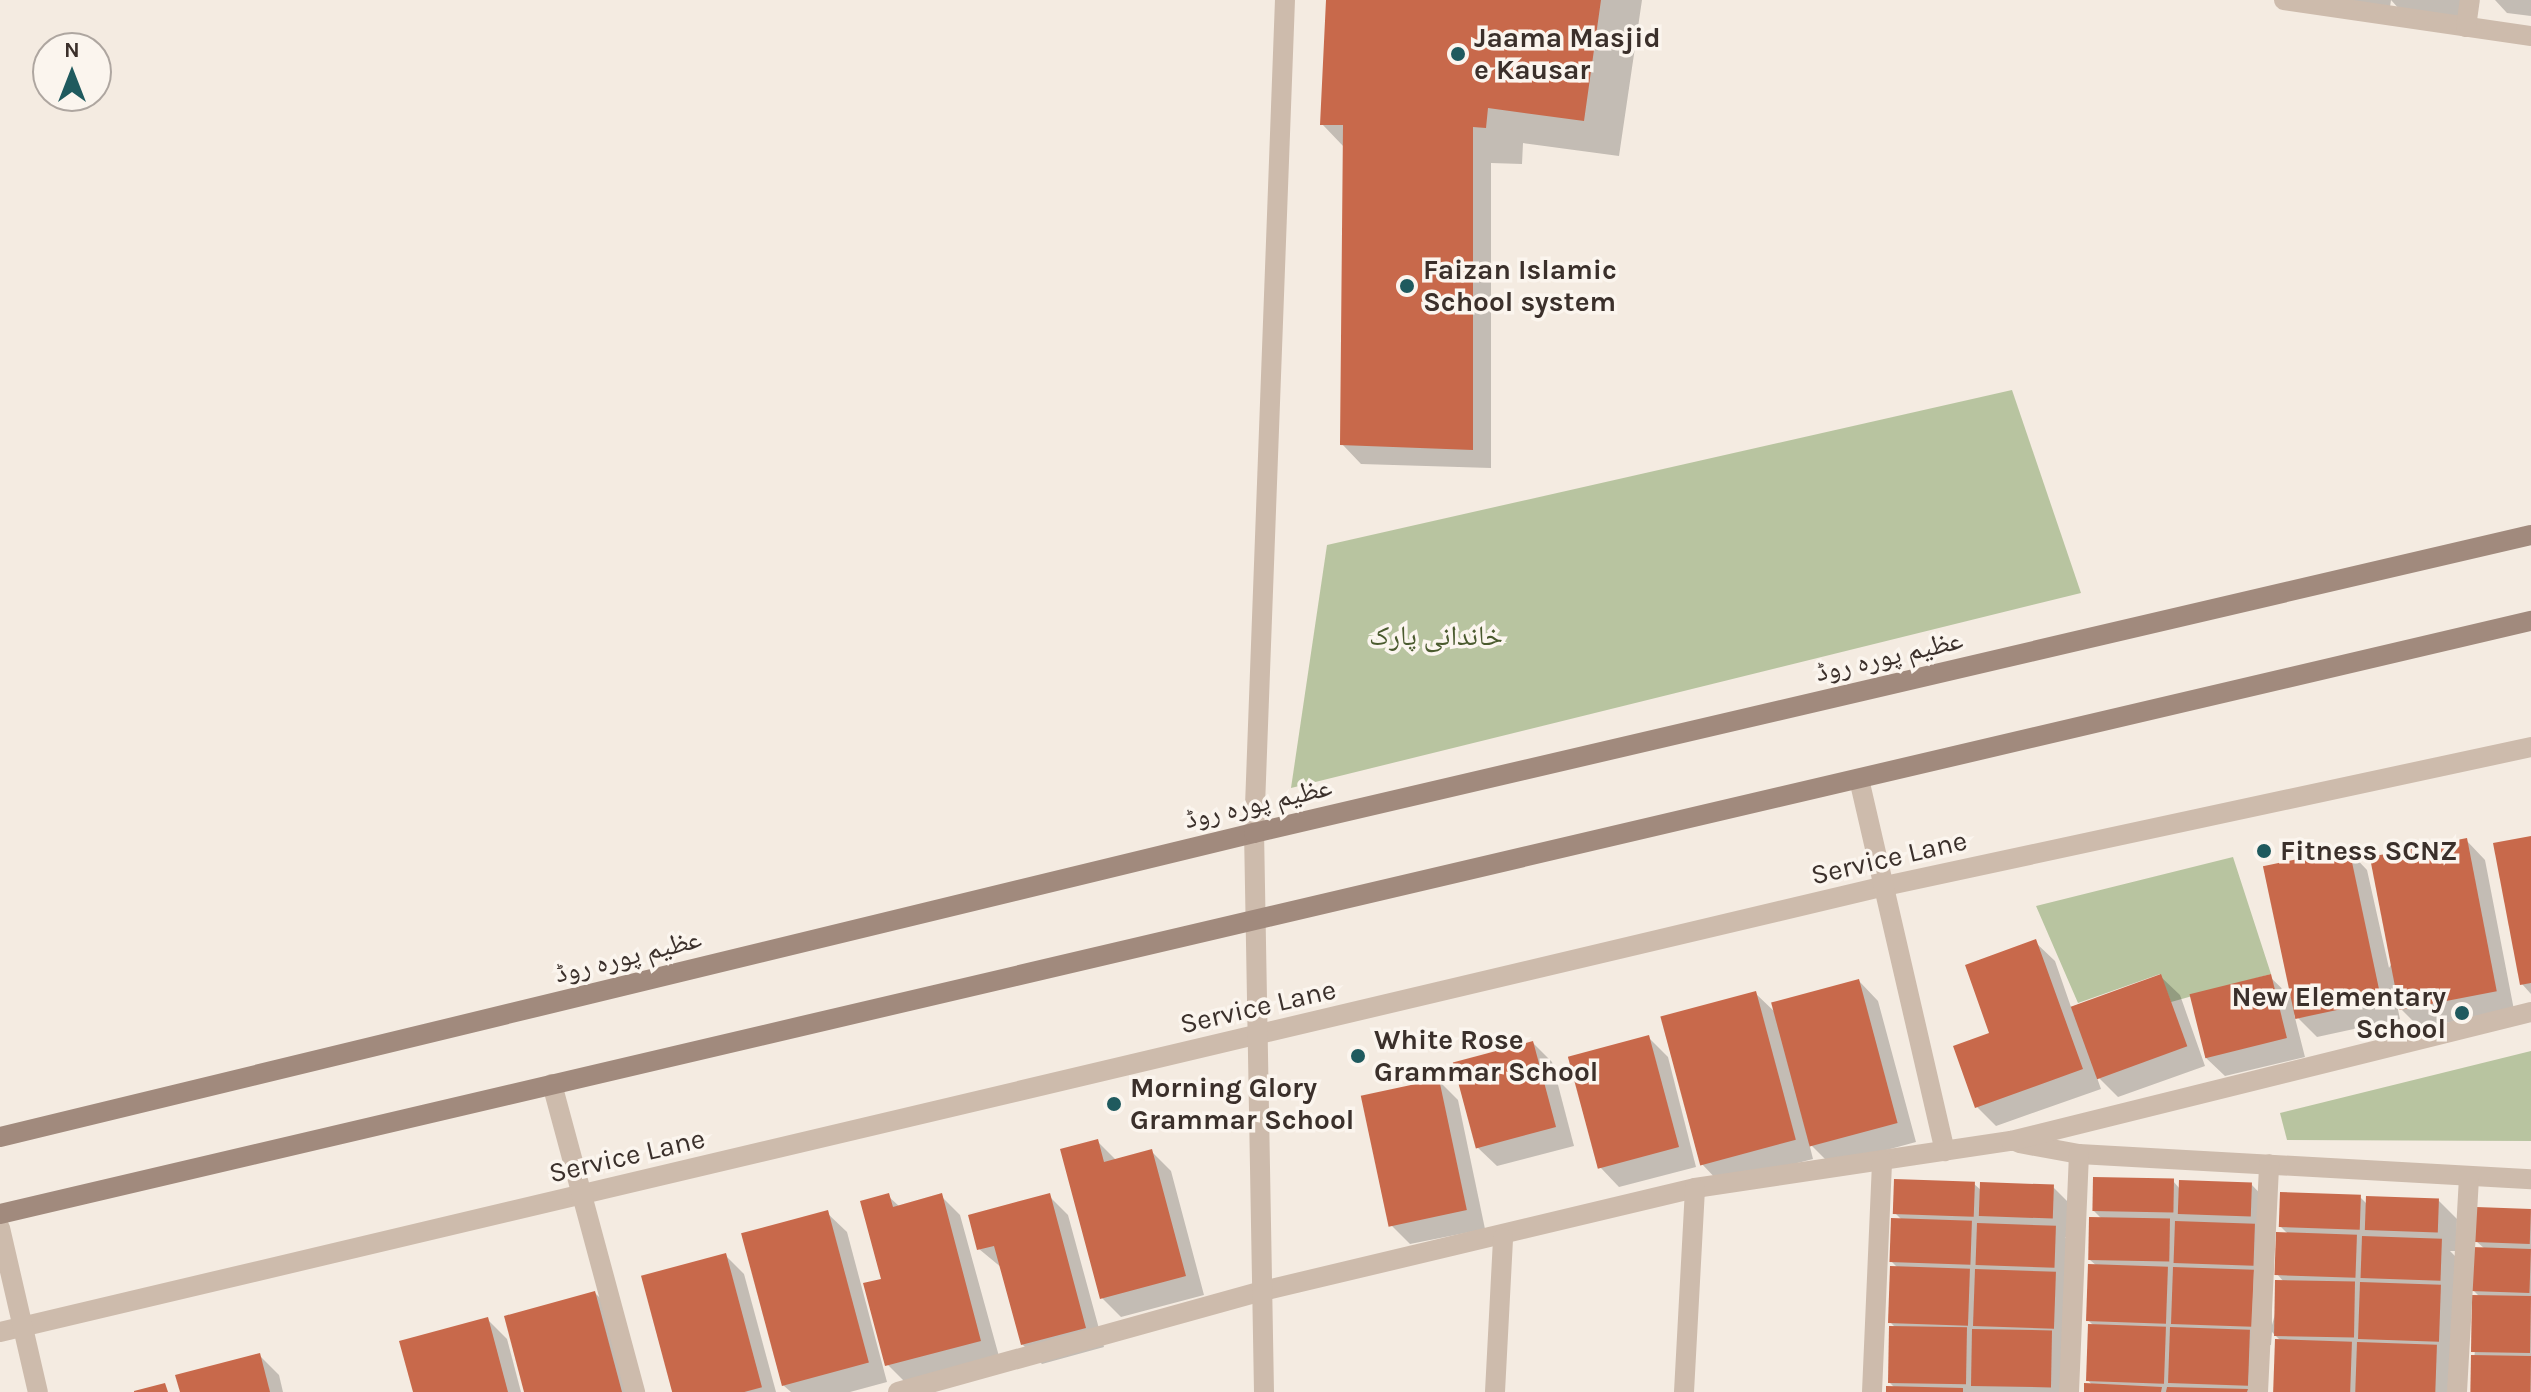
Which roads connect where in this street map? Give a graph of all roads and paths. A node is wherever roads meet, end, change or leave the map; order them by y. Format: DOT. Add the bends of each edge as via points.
graph roads {
  1 [pos="1285,0"];
  2 [pos="2284,0"];
  3 [pos="2470,0"];
  4 [pos="2466,27"];
  5 [pos="2531,36"];
  6 [pos="2531,535"];
  7 [pos="2531,621"];
  8 [pos="2531,747"];
  9 [pos="1859,779"];
  10 [pos="1254,833"];
  11 [pos="1885,886"];
  12 [pos="1261,921"];
  13 [pos="2531,1012"];
  14 [pos="1263,1034"];
  15 [pos="552,1084"];
  16 [pos="0,1137"];
  17 [pos="2011,1141"];
  18 [pos="1945,1151"];
  19 [pos="2079,1154"];
  20 [pos="1882,1160"];
  21 [pos="2269,1164"];
  22 [pos="2469,1176"];
  23 [pos="2531,1179"];
  24 [pos="1695,1188"];
  25 [pos="583,1195"];
  26 [pos="0,1214"];
  27 [pos="0,1228"];
  28 [pos="1503,1238"];
  29 [pos="1267,1290"];
  30 [pos="22,1327"];
  31 [pos="0,1332"];
  32 [pos="38,1392"];
  33 [pos="635,1392"];
  34 [pos="898,1392"];
  35 [pos="1264,1392"];
  36 [pos="1495,1392"];
  37 [pos="1684,1392"];
  38 [pos="1872,1392"];
  39 [pos="2069,1392"];
  40 [pos="2258,1392"];
  41 [pos="2457,1392"];
  1 -- 10 [label="street"];
  2 -- 4 [label="street"];
  3 -- 4 [label="street"];
  4 -- 5 [label="street"];
  6 -- 10 [label="main road, عظیم پورہ روڈ"];
  7 -- 9 [label="main road"];
  8 -- 11 [label="street, Service Lane"];
  9 -- 11 [label="street"];
  9 -- 12 [label="main road"];
  10 -- 12 [label="street"];
  10 -- 16 [label="main road, عظیم پورہ روڈ"];
  11 -- 14 [label="street, Service Lane"];
  11 -- 18 [label="street"];
  12 -- 14 [label="street"];
  12 -- 15 [label="main road"];
  13 -- 17 [label="street"];
  14 -- 25 [label="street, Service Lane"];
  14 -- 29 [label="street"];
  15 -- 25 [label="street"];
  15 -- 26 [label="main road"];
  17 -- 18 [label="street"];
  17 -- 19 [label="street"];
  18 -- 20 [label="street"];
  19 -- 21 [label="street"];
  19 -- 39 [label="street"];
  20 -- 24 [label="street"];
  20 -- 38 [label="street"];
  21 -- 22 [label="street"];
  21 -- 40 [label="street"];
  22 -- 23 [label="street"];
  22 -- 41 [label="street"];
  24 -- 28 [label="street"];
  24 -- 37 [label="street"];
  25 -- 30 [label="street, Service Lane"];
  25 -- 33 [label="street"];
  27 -- 30 [label="street"];
  28 -- 29 [label="street"];
  28 -- 36 [label="street"];
  29 -- 34 [label="street"];
  29 -- 35 [label="street"];
  30 -- 31 [label="street, Service Lane"];
  30 -- 32 [label="street"];
}
